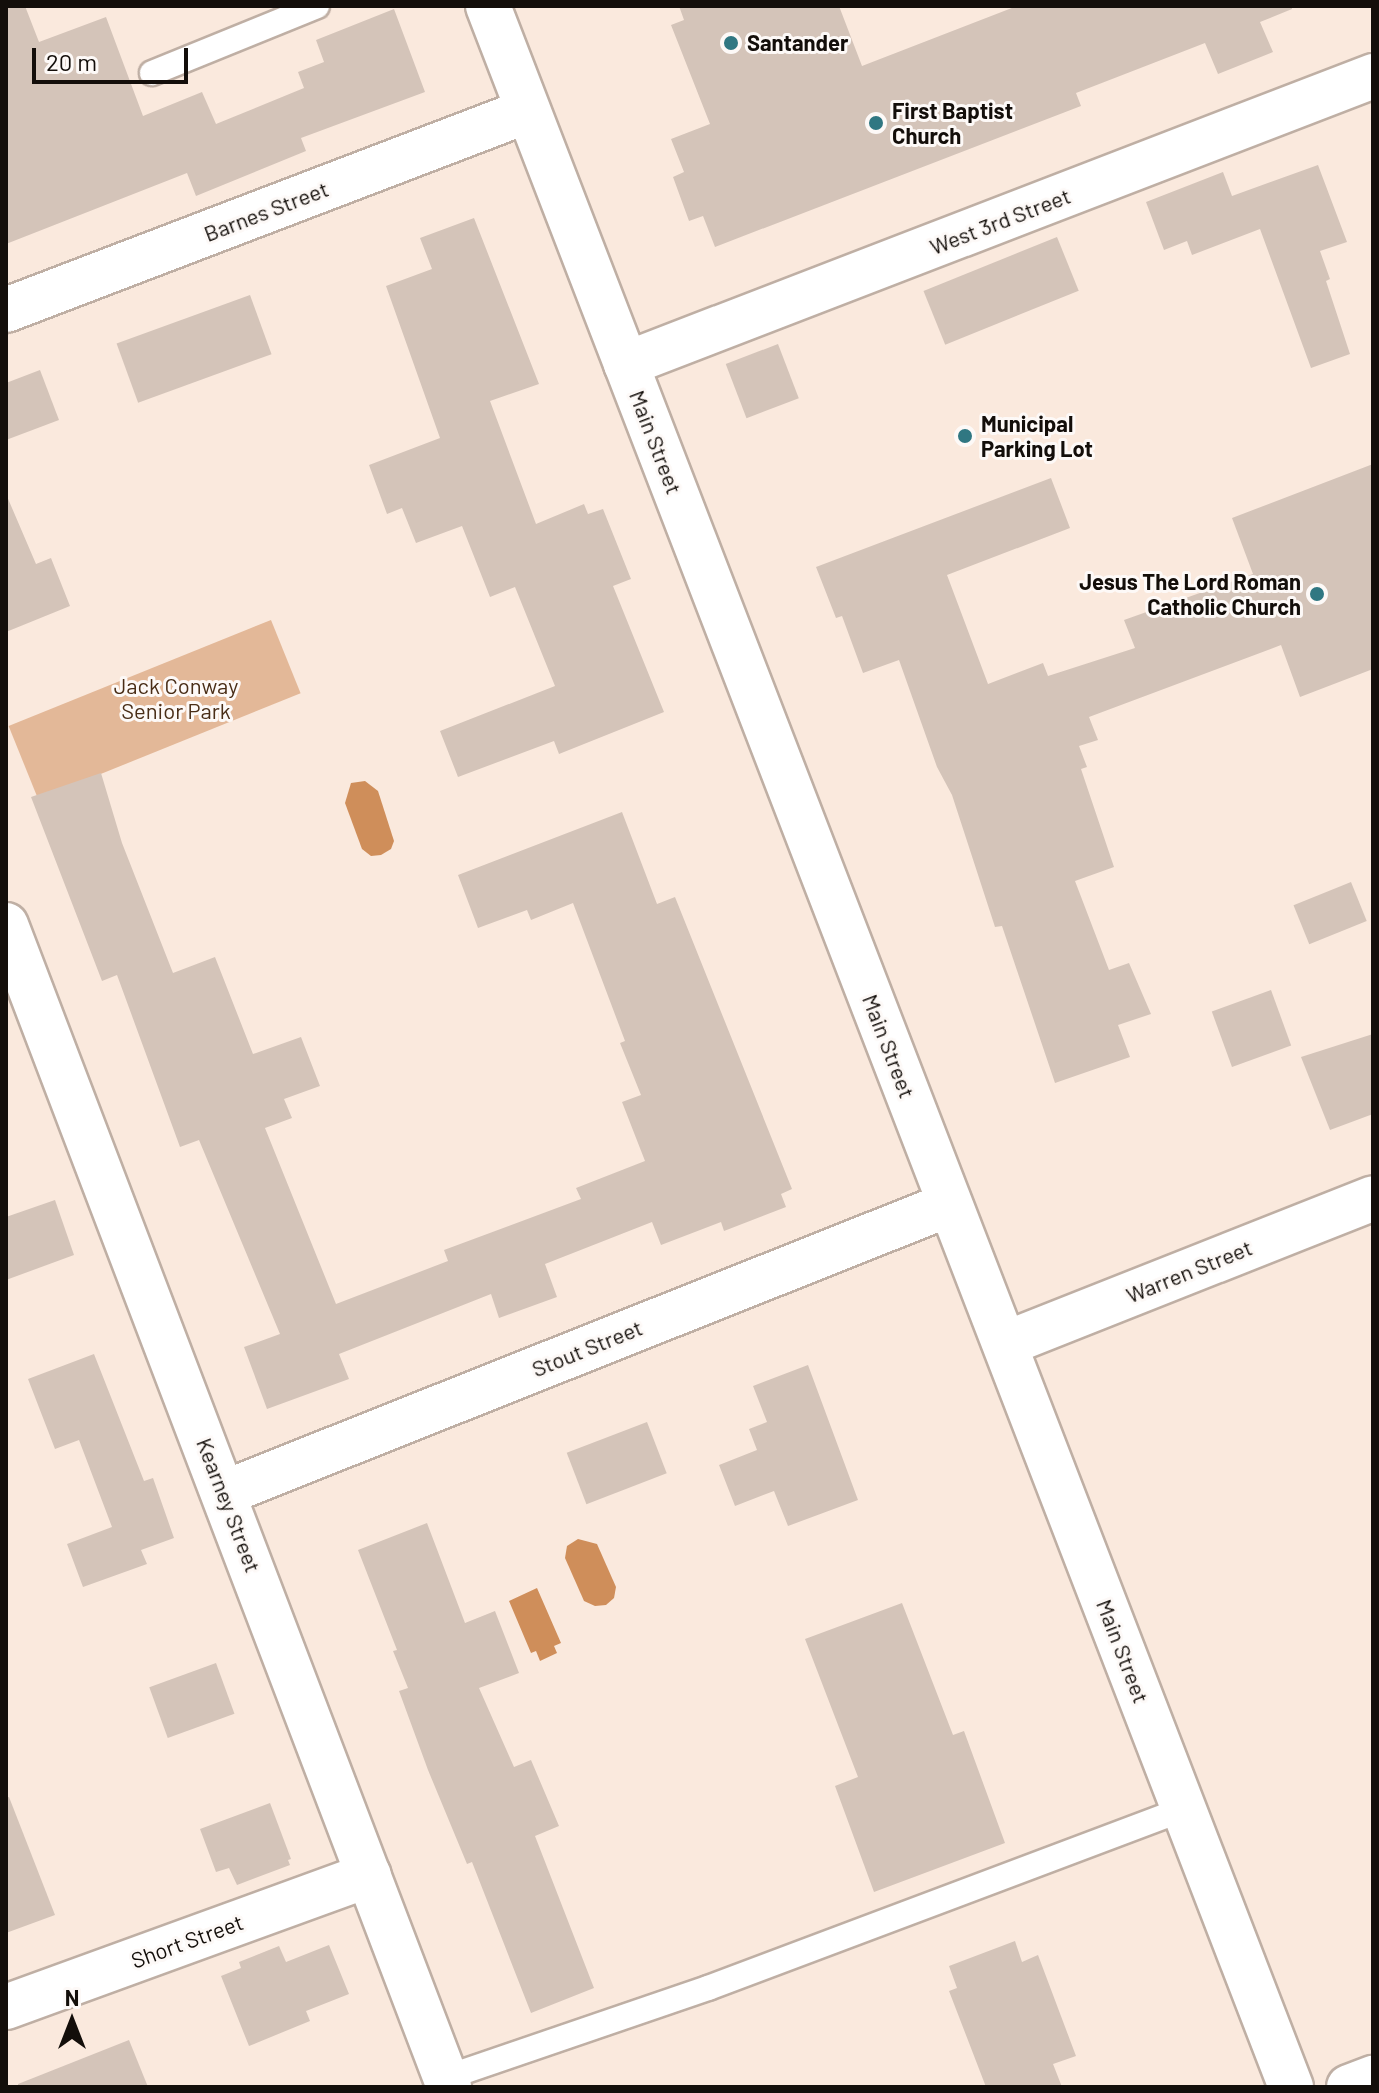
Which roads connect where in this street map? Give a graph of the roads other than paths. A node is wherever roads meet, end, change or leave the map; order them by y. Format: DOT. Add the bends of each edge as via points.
graph roads {
  1 [pos="317,6"];
  2 [pos="488,6"];
  3 [pos="152,73"];
  4 [pos="1373,76"];
  5 [pos="527,111"];
  6 [pos="6,310"];
  7 [pos="626,364"];
  8 [pos="6,925"];
  9 [pos="1373,1198"];
  10 [pos="950,1204"];
  11 [pos="1005,1344"];
  12 [pos="224,1493"];
  13 [pos="1184,1809"];
  14 [pos="369,1875"];
  15 [pos="6,2007"];
  16 [pos="1373,2078"];
  17 [pos="447,2082"];
  18 [pos="1291,2087"];
  19 [pos="1349,2087"];
  1 -- 3 [label="lane"];
  2 -- 5 [label="street, Main Street"];
  4 -- 7 [label="street, West 3rd Street"];
  5 -- 6 [label="street, Barnes Street"];
  5 -- 7 [label="street, Main Street"];
  7 -- 10 [label="street, Main Street"];
  8 -- 12 [label="street, Kearney Street"];
  9 -- 11 [label="street, Warren Street"];
  10 -- 11 [label="street, Main Street"];
  10 -- 12 [label="street, Stout Street"];
  11 -- 13 [label="street, Main Street"];
  12 -- 14 [label="street, Kearney Street"];
  13 -- 17 [label="lane"];
  13 -- 18 [label="street, Main Street"];
  14 -- 15 [label="street, Short Street"];
  14 -- 17 [label="street, Kearney Street"];
  16 -- 19 [label="street"];
}
